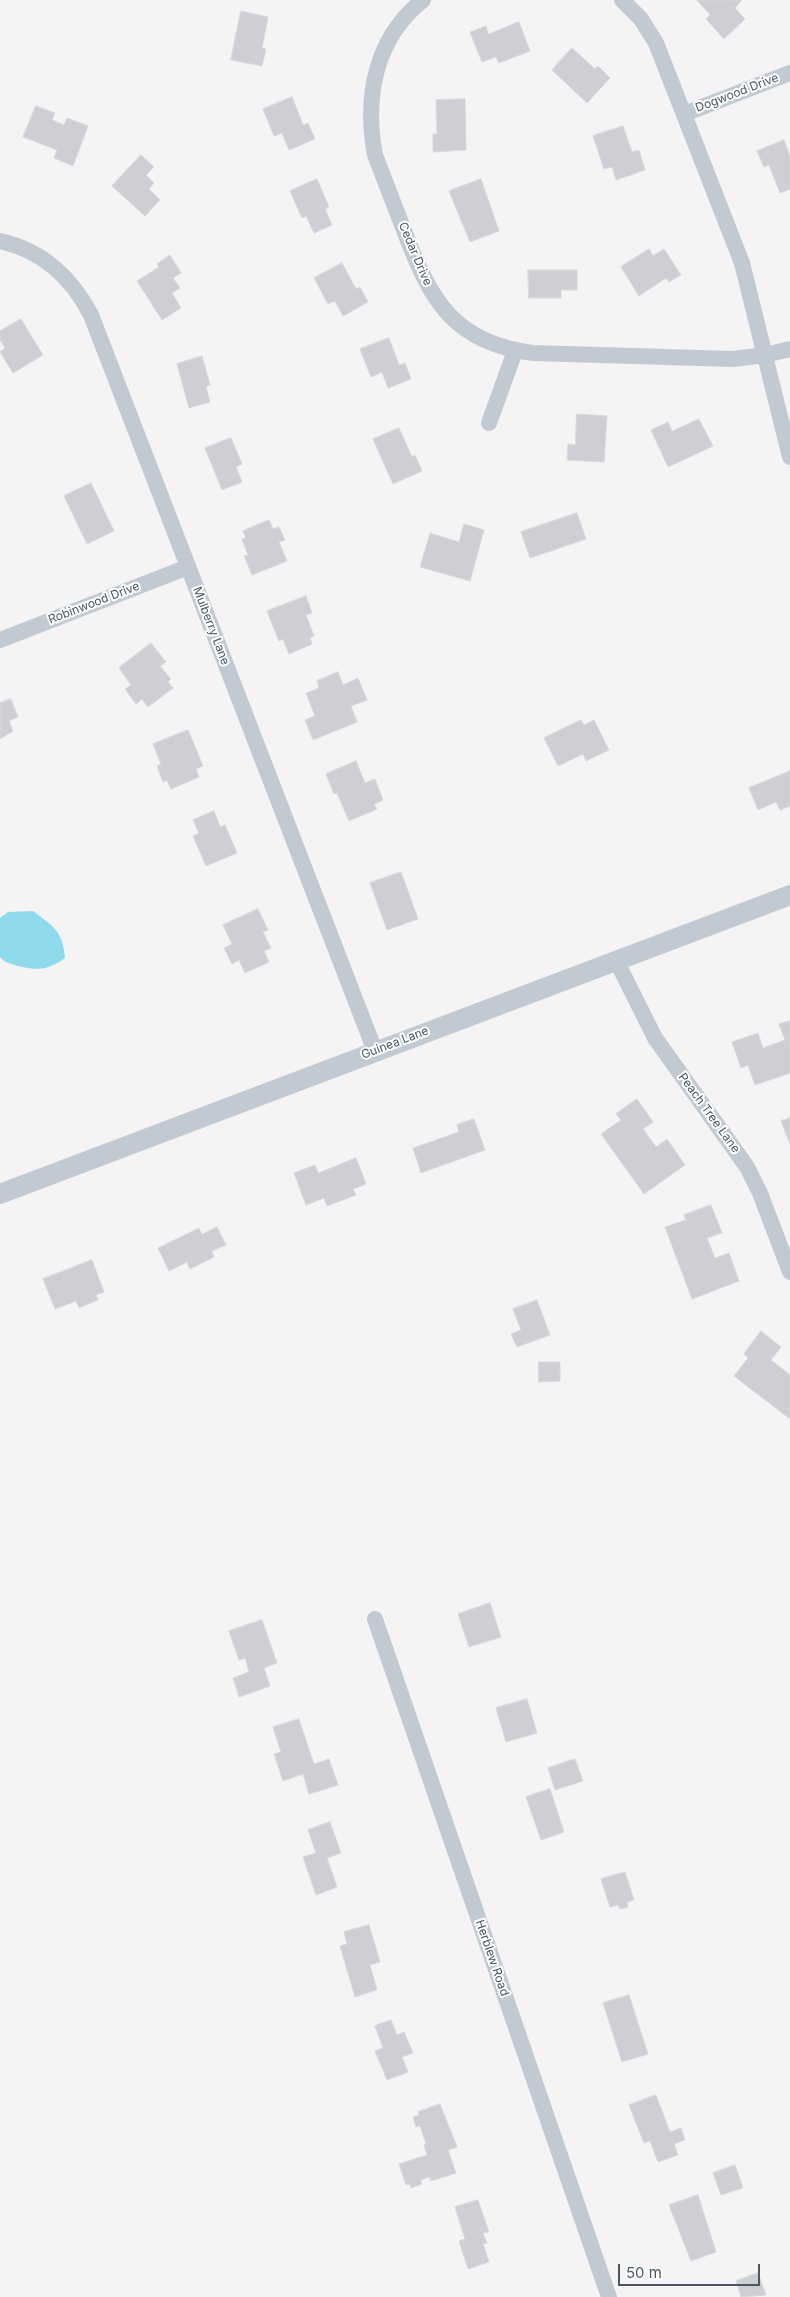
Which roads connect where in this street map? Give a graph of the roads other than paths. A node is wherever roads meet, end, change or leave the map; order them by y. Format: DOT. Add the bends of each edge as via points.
graph roads {
  1 [pos="423,0"];
  2 [pos="622,0"];
  3 [pos="790,73"];
  4 [pos="684,114"];
  5 [pos="0,241"];
  6 [pos="790,349"];
  7 [pos="515,350"];
  8 [pos="765,356"];
  9 [pos="489,422"];
  10 [pos="790,457"];
  11 [pos="188,567"];
  12 [pos="0,640"];
  13 [pos="790,895"];
  14 [pos="616,960"];
  15 [pos="375,1051"];
  16 [pos="0,1194"];
  17 [pos="790,1272"];
  18 [pos="375,1618"];
  19 [pos="609,2297"];
  1 -- 7 [label="street, Cedar Drive" via="393,35 379,63 370,103 371,134 376,154 420,272 433,296 465,328 488,342"];
  2 -- 4 [label="street" via="641,19 656,43"];
  3 -- 4 [label="street, Dogwood Drive"];
  4 -- 8 [label="street" via="742,263"];
  5 -- 11 [label="street, Mulberry Lane" via="34,254 57,269 85,303"];
  6 -- 8 [label="street, Cedar Drive"];
  7 -- 8 [label="street, Cedar Drive" via="733,359"];
  7 -- 9 [label="street"];
  8 -- 10 [label="street"];
  11 -- 12 [label="street, Robinwood Drive"];
  11 -- 15 [label="street, Mulberry Lane"];
  13 -- 14 [label="street, Guinea Lane"];
  14 -- 15 [label="street, Guinea Lane"];
  14 -- 17 [label="street, Peach Tree Lane" via="655,1038 747,1167"];
  15 -- 16 [label="street, Guinea Lane"];
  18 -- 19 [label="street, Herblew Road"];
}
